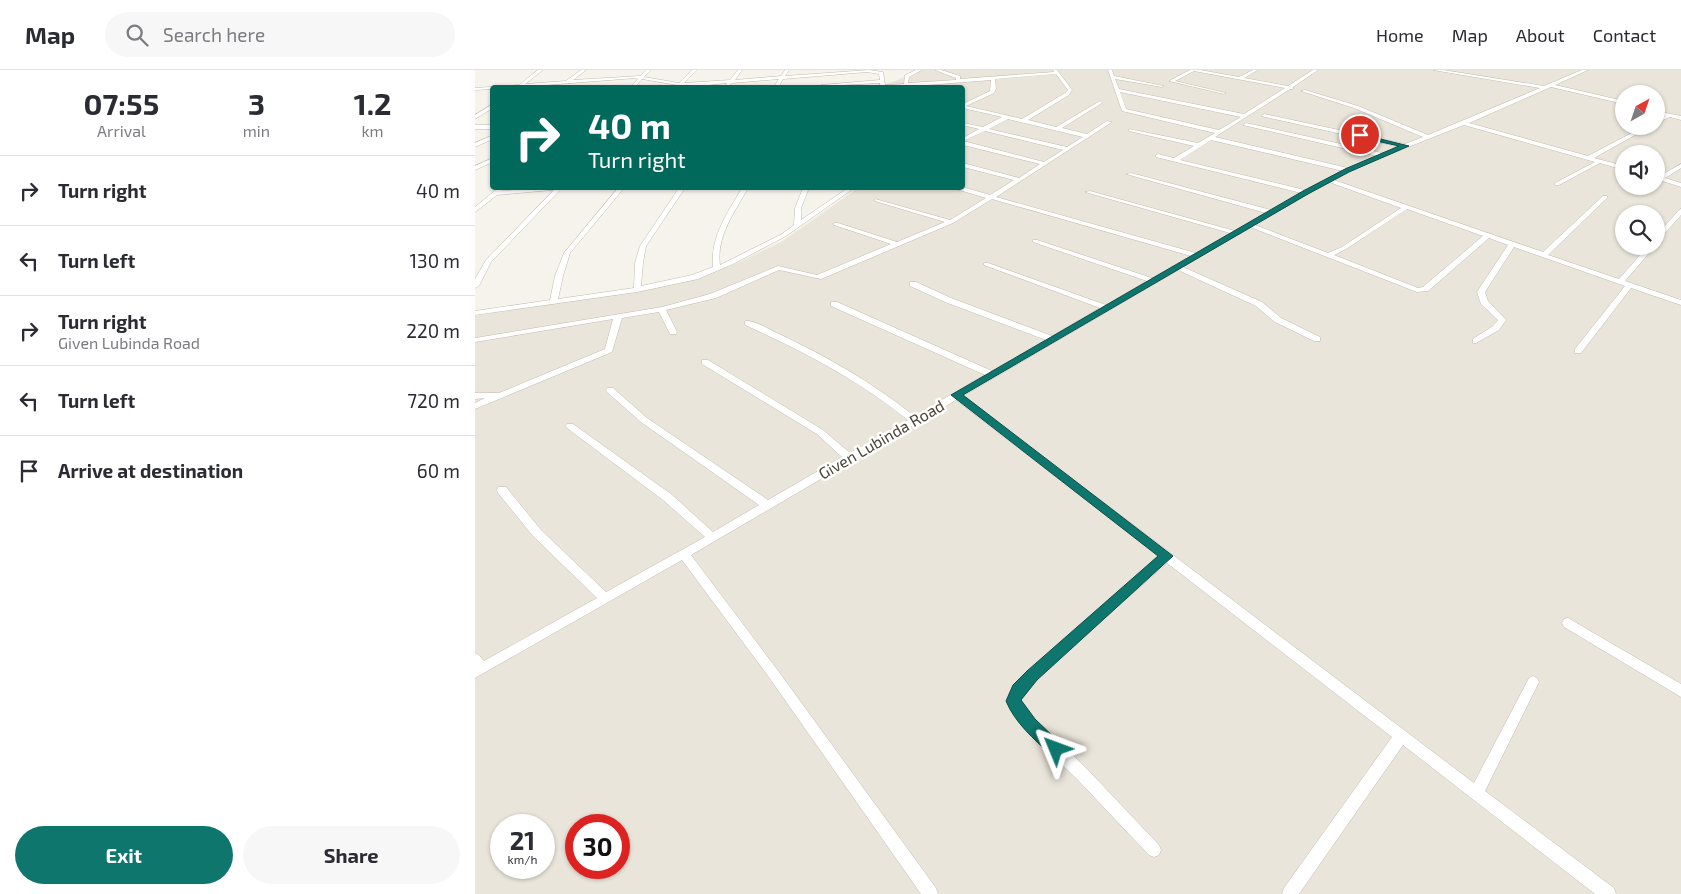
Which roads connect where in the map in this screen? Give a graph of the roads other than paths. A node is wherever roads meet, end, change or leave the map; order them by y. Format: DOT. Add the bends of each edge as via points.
graph roads {
  1 [pos="541,70"];
  2 [pos="584,70"];
  3 [pos="589,70"];
  4 [pos="624,70"];
  5 [pos="649,70"];
  6 [pos="695,70"];
  7 [pos="740,70"];
  8 [pos="787,70"];
  9 [pos="937,70"];
  10 [pos="987,70"];
  11 [pos="1022,70"];
  12 [pos="1110,70"];
  13 [pos="1194,70"];
  14 [pos="1256,70"];
  15 [pos="1316,70"];
  16 [pos="1435,70"];
  17 [pos="1586,70"];
  18 [pos="916,71"];
  19 [pos="831,72"];
  20 [pos="1056,72"];
  21 [pos="1026,75"];
  22 [pos="1113,77"];
  23 [pos="642,78"];
  24 [pos="782,78"];
  25 [pos="1241,78"];
  26 [pos="613,79"];
  27 [pos="993,79"];
  28 [pos="730,81"];
  29 [pos="1171,81"];
  30 [pos="575,82"];
  31 [pos="959,84"];
  32 [pos="520,85"];
  33 [pos="568,85"];
  34 [pos="607,85"];
  35 [pos="634,85"];
  36 [pos="674,85"];
  37 [pos="679,85"];
  38 [pos="688,85"];
  39 [pos="728,85"];
  40 [pos="777,85"];
  41 [pos="824,85"];
  42 [pos="883,85"];
  43 [pos="906,85"];
  44 [pos="1162,86"];
  45 [pos="1549,87"];
  46 [pos="490,88"];
  47 [pos="1291,88"];
  48 [pos="475,89"];
  49 [pos="1303,91"];
  50 [pos="1119,93"];
  51 [pos="1224,93"];
  52 [pos="1144,95"];
  53 [pos="1615,101"];
  54 [pos="1100,102"];
  55 [pos="965,105"];
  56 [pos="965,106"];
  57 [pos="490,107"];
  58 [pos="1665,114"];
  59 [pos="1670,115"];
  60 [pos="1245,116"];
  61 [pos="1264,116"];
  62 [pos="475,117"];
  63 [pos="1007,117"];
  64 [pos="1665,118"];
  65 [pos="1681,118"];
  66 [pos="1023,121"];
  67 [pos="1109,122"];
  68 [pos="1465,123"];
  69 [pos="965,124"];
  70 [pos="1246,125"];
  71 [pos="475,127"];
  72 [pos="490,127"];
  73 [pos="983,129"];
  74 [pos="1057,129"];
  75 [pos="1131,130"];
  76 [pos="1220,132"];
  77 [pos="1632,135"];
  78 [pos="1087,136"];
  79 [pos="490,137"];
  80 [pos="1427,137"];
  81 [pos="1211,138"];
  82 [pos="965,141"];
  83 [pos="965,143"];
  84 [pos="475,144"];
  85 [pos="1199,145"];
  86 [pos="1405,146"];
  87 [pos="1067,149"];
  88 [pos="1381,155"];
  89 [pos="1158,156"];
  90 [pos="1589,158"];
  91 [pos="490,161"];
  92 [pos="1174,161"];
  93 [pos="1600,161"];
  94 [pos="1045,164"];
  95 [pos="1615,165"];
  96 [pos="965,166"];
  97 [pos="1681,166"];
  98 [pos="475,168"];
  99 [pos="1347,170"];
  100 [pos="1129,174"];
  101 [pos="1665,174"];
  102 [pos="1020,180"];
  103 [pos="1328,180"];
  104 [pos="1665,180"];
  105 [pos="1557,184"];
  106 [pos="1681,185"];
  107 [pos="499,190"];
  108 [pos="529,190"];
  109 [pos="557,190"];
  110 [pos="619,190"];
  111 [pos="681,190"];
  112 [pos="744,190"];
  113 [pos="805,190"];
  114 [pos="848,190"];
  115 [pos="965,190"];
  116 [pos="1088,192"];
  117 [pos="1306,192"];
  118 [pos="495,193"];
  119 [pos="993,197"];
  120 [pos="1605,197"];
  121 [pos="877,200"];
  122 [pos="1406,207"];
  123 [pos="475,210"];
  124 [pos="1681,211"];
  125 [pos="1271,212"];
  126 [pos="951,222"];
  127 [pos="836,224"];
  128 [pos="1250,225"];
  129 [pos="797,226"];
  130 [pos="1665,230"];
  131 [pos="1236,233"];
  132 [pos="1487,236"];
  133 [pos="1035,242"];
  134 [pos="896,244"];
  135 [pos="1512,244"];
  136 [pos="1197,255"];
  137 [pos="1544,255"];
  138 [pos="1644,255"];
  139 [pos="1327,256"];
  140 [pos="986,264"];
  141 [pos="1177,267"];
  142 [pos="717,268"];
  143 [pos="1153,281"];
  144 [pos="1620,282"];
  145 [pos="913,284"];
  146 [pos="1630,285"];
  147 [pos="475,286"];
  148 [pos="637,290"];
  149 [pos="553,303"];
  150 [pos="1681,303"];
  151 [pos="834,304"];
  152 [pos="1105,308"];
  153 [pos="662,309"];
  154 [pos="475,313"];
  155 [pos="618,317"];
  156 [pos="748,324"];
  157 [pos="673,332"];
  158 [pos="1317,339"];
  159 [pos="475,340"];
  160 [pos="1051,340"];
  161 [pos="1476,342"];
  162 [pos="1578,351"];
  163 [pos="705,362"];
  164 [pos="991,374"];
  165 [pos="610,390"];
  166 [pos="502,395"];
  167 [pos="956,395"];
  168 [pos="475,396"];
  169 [pos="475,406"];
  170 [pos="915,420"];
  171 [pos="570,426"];
  172 [pos="849,458"];
  173 [pos="502,490"];
  174 [pos="767,505"];
  175 [pos="712,537"];
  176 [pos="684,554"];
  177 [pos="1167,556"];
  178 [pos="605,598"];
  179 [pos="1568,623"];
  180 [pos="477,666"];
  181 [pos="1533,682"];
  182 [pos="1681,691"];
  183 [pos="1401,736"];
  184 [pos="1476,792"];
  185 [pos="1154,850"];
  186 [pos="930,894"];
  187 [pos="1291,894"];
  188 [pos="1608,894"];
  1 -- 32 [label="street"];
  2 -- 33 [label="street"];
  3 -- 30 [label="street"];
  4 -- 26 [label="street"];
  5 -- 23 [label="street"];
  6 -- 37 [label="street"];
  7 -- 28 [label="street"];
  8 -- 24 [label="street"];
  9 -- 31 [label="street" via="954,74"];
  10 -- 27 [label="street"];
  11 -- 21 [label="street"];
  12 -- 22 [label="street"];
  13 -- 25 [label="street"];
  13 -- 29 [label="street"];
  14 -- 25 [label="street"];
  15 -- 47 [label="street"];
  16 -- 45 [label="street"];
  17 -- 45 [label="street, Given Lubinda Road"];
  18 -- 43 [label="street" via="907,76"];
  19 -- 24 [label="street"];
  19 -- 41 [label="street"];
  19 -- 42 [label="street" via="881,73"];
  20 -- 21 [label="street"];
  20 -- 66 [label="street" via="1070,90"];
  21 -- 27 [label="street"];
  22 -- 44 [label="street"];
  22 -- 50 [label="street"];
  23 -- 26 [label="street"];
  23 -- 35 [label="street"];
  23 -- 36 [label="street"];
  24 -- 28 [label="street"];
  24 -- 40 [label="street"];
  25 -- 47 [label="street"];
  26 -- 30 [label="street"];
  26 -- 34 [label="street"];
  27 -- 31 [label="street"];
  27 -- 55 [label="street" via="992,92"];
  28 -- 38 [label="street"];
  28 -- 39 [label="street"];
  29 -- 44 [label="street"];
  29 -- 51 [label="street"];
  30 -- 33 [label="street"];
  31 -- 43 [label="street"];
  42 -- 43 [label="street"];
  44 -- 52 [label="street"];
  45 -- 53 [label="street"];
  45 -- 68 [label="street, Given Lubinda Road"];
  46 -- 48 [label="street"];
  47 -- 60 [label="street"];
  49 -- 80 [label="street" via="1365,110"];
  50 -- 52 [label="street"];
  50 -- 76 [label="street" via="1124,110"];
  52 -- 60 [label="street"];
  54 -- 74 [label="street"];
  56 -- 63 [label="street"];
  57 -- 62 [label="street"];
  58 -- 59 [label="street"];
  59 -- 64 [label="street"];
  59 -- 65 [label="street"];
  60 -- 76 [label="street"];
  61 -- 86 [label="street"];
  63 -- 66 [label="street"];
  63 -- 73 [label="street"];
  66 -- 74 [label="street"];
  67 -- 78 [label="street"];
  68 -- 80 [label="street, Given Lubinda Road"];
  68 -- 90 [label="street"];
  69 -- 73 [label="street"];
  70 -- 88 [label="street"];
  71 -- 72 [label="street"];
  73 -- 82 [label="street"];
  73 -- 87 [label="street"];
  74 -- 78 [label="street"];
  75 -- 85 [label="street"];
  76 -- 81 [label="street"];
  77 -- 90 [label="street"];
  78 -- 87 [label="street"];
  79 -- 84 [label="street"];
  80 -- 86 [label="street, Given Lubinda Road"];
  81 -- 85 [label="street"];
  81 -- 99 [label="street"];
  83 -- 94 [label="street"];
  85 -- 92 [label="street"];
  86 -- 88 [label="street, Given Lubinda Road"];
  87 -- 94 [label="street"];
  88 -- 99 [label="street, Given Lubinda Road"];
  89 -- 92 [label="street"];
  90 -- 93 [label="street"];
  91 -- 98 [label="street"];
  92 -- 117 [label="street"];
  93 -- 95 [label="street"];
  93 -- 105 [label="street"];
  94 -- 102 [label="street"];
  96 -- 102 [label="street"];
  97 -- 101 [label="street"];
  99 -- 103 [label="street, Given Lubinda Road"];
  100 -- 125 [label="street"];
  102 -- 119 [label="street"];
  103 -- 117 [label="street, Given Lubinda Road"];
  103 -- 122 [label="street"];
  104 -- 106 [label="street"];
  107 -- 118 [label="street"];
  108 -- 118 [label="street"];
  109 -- 147 [label="street" via="488,262"];
  110 -- 149 [label="street" via="567,253"];
  111 -- 148 [label="street" via="643,246"];
  112 -- 142 [label="street" via="715,249"];
  113 -- 129 [label="street" via="798,208"];
  114 -- 129 [label="street"];
  115 -- 119 [label="street"];
  116 -- 131 [label="street"];
  117 -- 125 [label="street, Given Lubinda Road"];
  118 -- 123 [label="street"];
  119 -- 126 [label="street"];
  119 -- 136 [label="street"];
  120 -- 137 [label="street"];
  121 -- 126 [label="street"];
  122 -- 132 [label="street"];
  122 -- 139 [label="street"];
  124 -- 130 [label="street"];
  125 -- 128 [label="street, Given Lubinda Road"];
  126 -- 134 [label="street"];
  127 -- 134 [label="street"];
  128 -- 131 [label="street, Given Lubinda Road"];
  128 -- 139 [label="street"];
  129 -- 142 [label="street"];
  131 -- 136 [label="street, Given Lubinda Road"];
  132 -- 135 [label="street"];
  132 -- 139 [label="street" via="1421,290"];
  133 -- 143 [label="street"];
  134 -- 153 [label="street" via="818,277 778,268 713,296"];
  135 -- 137 [label="street"];
  135 -- 161 [label="street" via="1481,292 1484,302 1502,320 1501,324"];
  136 -- 141 [label="street, Given Lubinda Road"];
  137 -- 144 [label="street"];
  138 -- 144 [label="street"];
  140 -- 152 [label="street"];
  141 -- 143 [label="street, Given Lubinda Road"];
  141 -- 158 [label="street" via="1259,304 1278,320"];
  142 -- 148 [label="street" via="695,277"];
  143 -- 152 [label="street, Given Lubinda Road"];
  144 -- 146 [label="street"];
  145 -- 160 [label="street"];
  146 -- 150 [label="street"];
  146 -- 162 [label="street"];
  148 -- 149 [label="street"];
  149 -- 154 [label="street"];
  151 -- 164 [label="street"];
  152 -- 160 [label="street, Given Lubinda Road"];
  153 -- 155 [label="street"];
  153 -- 157 [label="street"];
  155 -- 159 [label="street"];
  155 -- 166 [label="street" via="609,350"];
  156 -- 170 [label="street" via="853,377"];
  160 -- 164 [label="street, Given Lubinda Road"];
  163 -- 172 [label="street" via="820,432"];
  164 -- 167 [label="street, Given Lubinda Road"];
  165 -- 174 [label="street" via="644,420"];
  166 -- 168 [label="street"];
  166 -- 169 [label="street"];
  167 -- 170 [label="street, Given Lubinda Road"];
  167 -- 177 [label="street"];
  170 -- 172 [label="street, Given Lubinda Road"];
  171 -- 175 [label="street" via="667,497"];
  172 -- 174 [label="street, Given Lubinda Road"];
  173 -- 178 [label="street" via="539,535"];
  174 -- 175 [label="street, Given Lubinda Road"];
  175 -- 176 [label="street, Given Lubinda Road"];
  176 -- 178 [label="street, Given Lubinda Road"];
  176 -- 186 [label="street"];
  177 -- 183 [label="street"];
  177 -- 185 [label="street" via="1032,675 1013,701 1030,724"];
  178 -- 180 [label="street, Given Lubinda Road"];
  179 -- 182 [label="street"];
  181 -- 184 [label="street"];
  183 -- 184 [label="street"];
  183 -- 187 [label="street"];
  184 -- 188 [label="street"];
}
